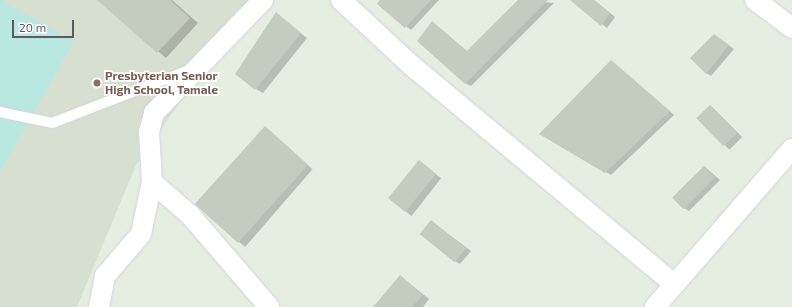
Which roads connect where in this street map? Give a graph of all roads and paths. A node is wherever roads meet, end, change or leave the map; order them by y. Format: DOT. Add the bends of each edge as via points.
graph roads {
  1 [pos="263,0"];
  2 [pos="341,0"];
  3 [pos="755,0"];
  4 [pos="792,28"];
  5 [pos="194,69"];
  6 [pos="0,112"];
  7 [pos="792,149"];
  8 [pos="152,182"];
  9 [pos="674,284"];
  10 [pos="99,307"];
  11 [pos="269,307"];
  12 [pos="655,307"];
  1 -- 5 [label="street"];
  2 -- 9 [label="street" via="412,65"];
  3 -- 4 [label="street"];
  5 -- 6 [label="lane" via="52,123"];
  5 -- 8 [label="street" via="163,101 150,122"];
  7 -- 9 [label="street"];
  8 -- 10 [label="street" via="141,234 105,276"];
  8 -- 11 [label="street" via="195,220"];
  9 -- 12 [label="street"];
}
